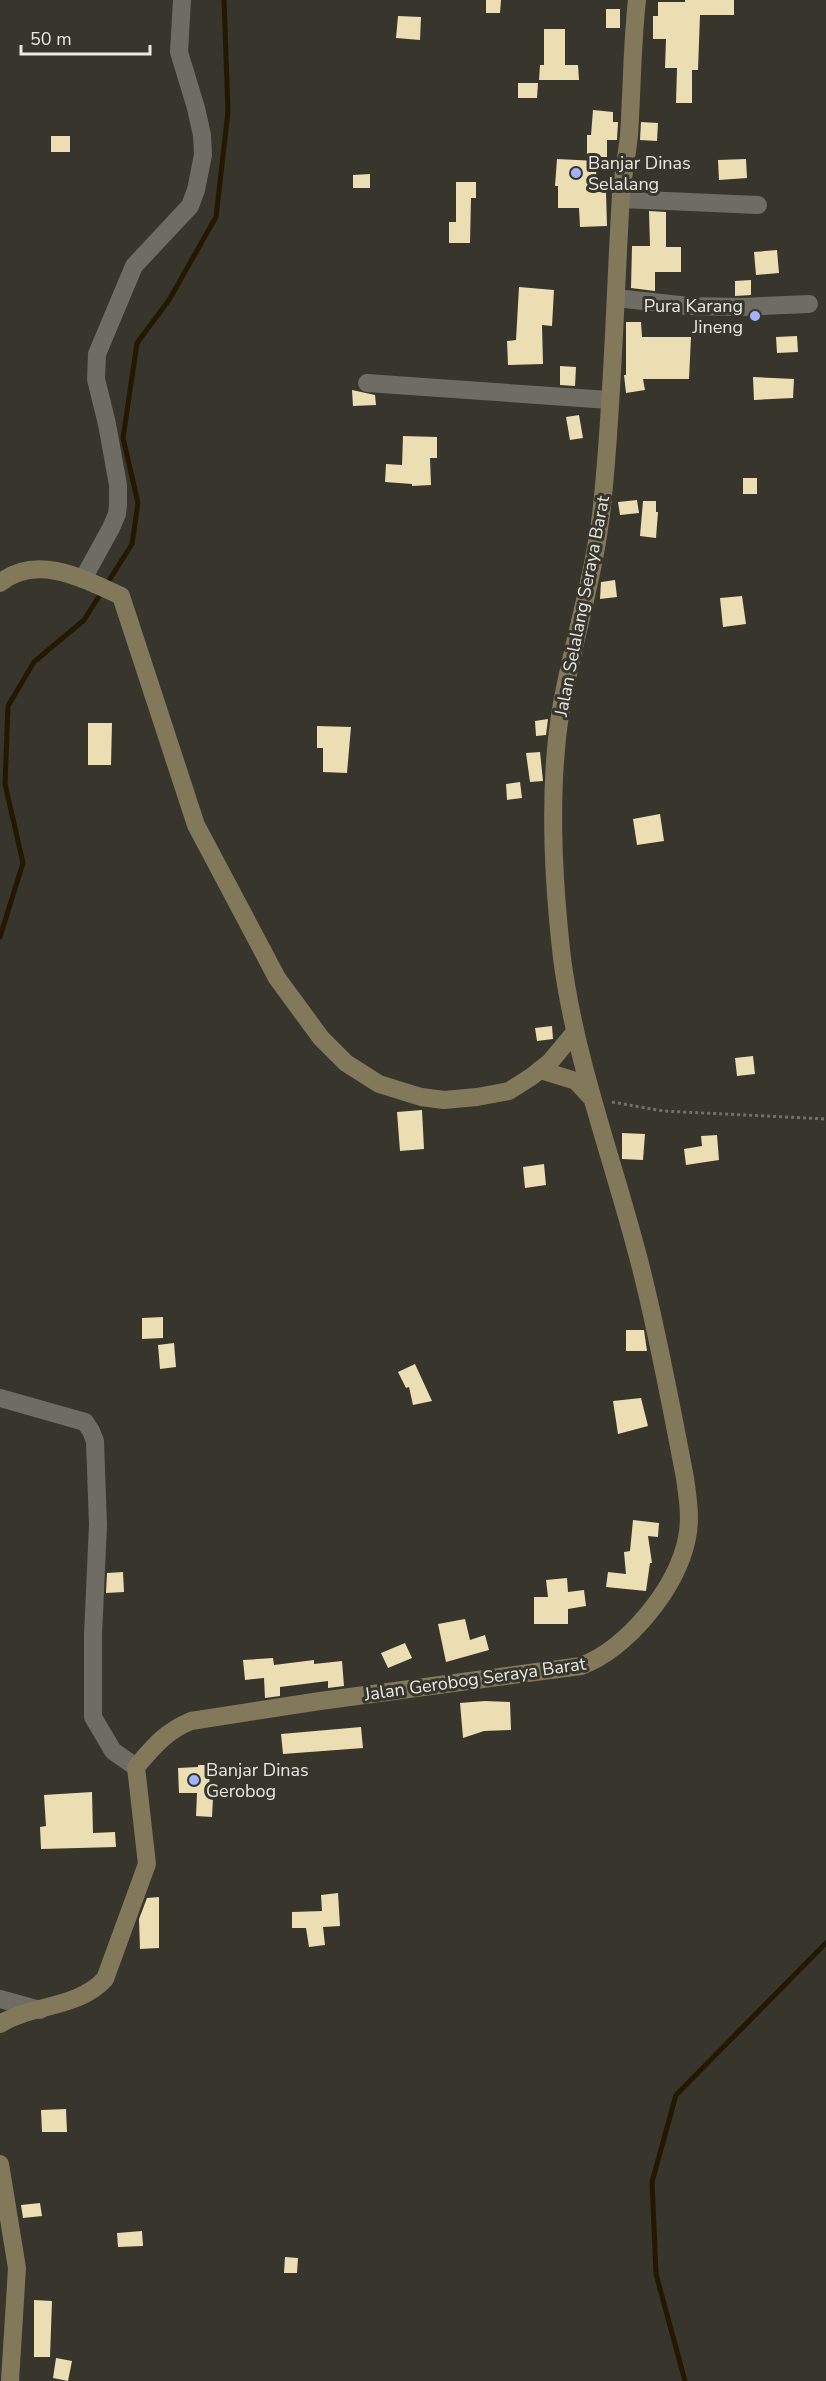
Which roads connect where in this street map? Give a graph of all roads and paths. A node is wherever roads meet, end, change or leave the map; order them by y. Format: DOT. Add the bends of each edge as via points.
graph roads {
  1 [pos="182,0"];
  2 [pos="637,0"];
  3 [pos="621,199"];
  4 [pos="758,205"];
  5 [pos="616,298"];
  6 [pos="809,304"];
  7 [pos="367,383"];
  8 [pos="609,400"];
  9 [pos="86,580"];
  10 [pos="0,583"];
  11 [pos="575,1032"];
  12 [pos="540,1070"];
  13 [pos="590,1096"];
  14 [pos="826,1119"];
  15 [pos="0,1398"];
  16 [pos="136,1767"];
  17 [pos="0,1999"];
  18 [pos="40,2010"];
  19 [pos="0,2024"];
  20 [pos="0,2164"];
  21 [pos="10,2381"];
  1 -- 9 [label="street" via="179,52 196,108 203,155 190,206 134,266 97,354 96,379 118,485 118,505"];
  2 -- 3 [label="street, Jalan Selalang Seraya Barat"];
  3 -- 4 [label="street"];
  3 -- 5 [label="street, Jalan Selalang Seraya Barat"];
  5 -- 6 [label="street" via="689,306"];
  5 -- 8 [label="street, Jalan Selalang Seraya Barat"];
  7 -- 8 [label="street"];
  8 -- 11 [label="street, Jalan Selalang Seraya Barat" via="603,499 562,703 555,775 561,947"];
  9 -- 10 [label="street" via="51,568 7,577"];
  9 -- 12 [label="street" via="121,597 196,825 278,978 321,1038 346,1063 379,1084 421,1097 444,1100 509,1091"];
  11 -- 12 [label="street"];
  11 -- 13 [label="street, Jalan Selalang Seraya Barat"];
  12 -- 13 [label="street" via="576,1081"];
  13 -- 14 [label="path" via="663,1111"];
  13 -- 16 [label="street, Jalan Gerobog Seraya Barat" via="642,1271 686,1486 690,1512 686,1540 669,1583 639,1625 596,1660 581,1666 190,1721 160,1739"];
  15 -- 16 [label="street" via="85,1422 91,1431 98,1525 93,1717 113,1751"];
  16 -- 18 [label="street" via="147,1864 105,1979 85,1994"];
  17 -- 18 [label="street"];
  18 -- 19 [label="street"];
  20 -- 21 [label="street" via="17,2268"];
}
